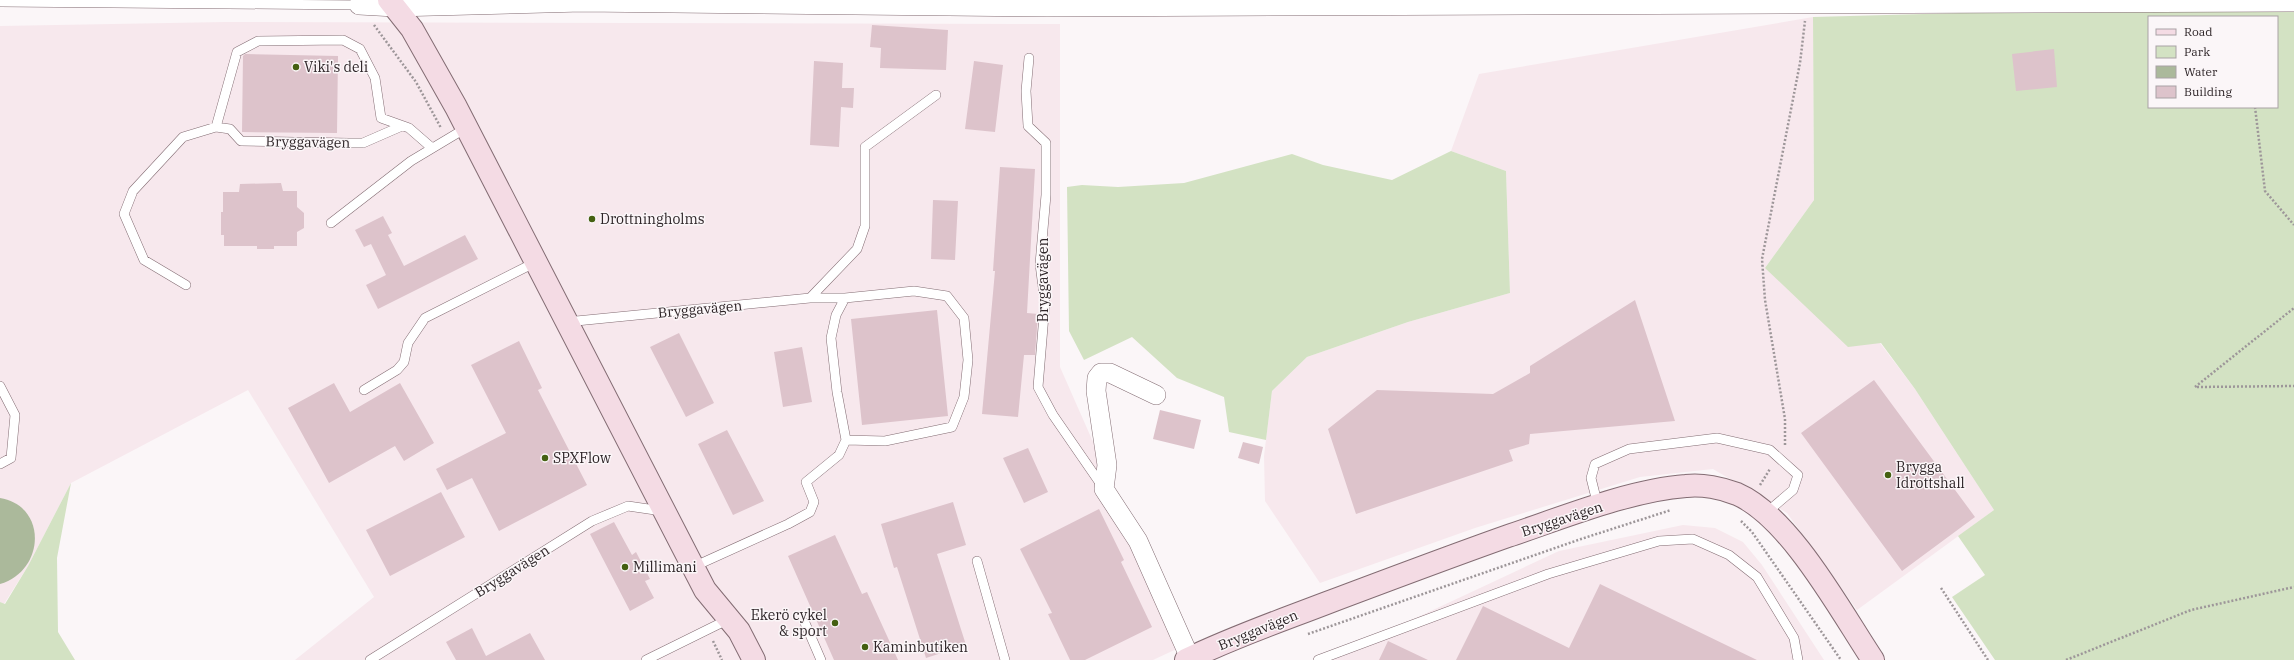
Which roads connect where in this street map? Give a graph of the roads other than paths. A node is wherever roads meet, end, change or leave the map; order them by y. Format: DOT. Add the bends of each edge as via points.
graph roads {
  1 [pos="0,2"];
  2 [pos="2294,2"];
  3 [pos="392,3"];
  4 [pos="359,5"];
  5 [pos="1029,58"];
  6 [pos="936,95"];
  7 [pos="402,126"];
  8 [pos="216,127"];
  9 [pos="466,128"];
  10 [pos="432,148"];
  11 [pos="331,223"];
  12 [pos="536,262"];
  13 [pos="186,285"];
  14 [pos="810,298"];
  15 [pos="845,298"];
  16 [pos="566,322"];
  17 [pos="0,386"];
  18 [pos="364,390"];
  19 [pos="1156,396"];
  20 [pos="846,440"];
  21 [pos="0,464"];
  22 [pos="1104,489"];
  23 [pos="1598,507"];
  24 [pos="1757,507"];
  25 [pos="663,511"];
  26 [pos="977,561"];
  27 [pos="693,567"];
  28 [pos="728,619"];
  29 [pos="805,623"];
  30 [pos="1188,659"];
  31 [pos="370,660"];
  32 [pos="646,660"];
  33 [pos="754,660"];
  34 [pos="821,660"];
  35 [pos="1005,660"];
  36 [pos="1318,660"];
  37 [pos="1798,660"];
  38 [pos="1873,660"];
  1 -- 4 [label="lane"];
  2 -- 3 [label="street" via="1047,7 582,2"];
  3 -- 4 [label="street"];
  3 -- 9 [label="main road" via="428,56"];
  5 -- 22 [label="lane, Bryggavägen" via="1026,91 1028,126 1046,143 1046,195 1040,264 1045,303 1038,387 1053,415"];
  6 -- 14 [label="lane" via="865,146 865,226 857,249"];
  7 -- 8 [label="lane, Bryggavägen" via="363,143 241,141 230,129"];
  7 -- 8 [label="lane" via="381,118 375,78 360,49 343,40 335,40 258,41 237,52"];
  7 -- 10 [label="lane" via="409,128"];
  8 -- 13 [label="lane" via="183,136 133,191 124,214 144,260"];
  9 -- 10 [label="lane"];
  9 -- 12 [label="main road"];
  10 -- 11 [label="lane"];
  12 -- 16 [label="main road"];
  12 -- 18 [label="lane" via="425,318 408,343 404,362 397,370"];
  14 -- 15 [label="lane, Bryggavägen"];
  14 -- 16 [label="lane, Bryggavägen"];
  15 -- 20 [label="lane" via="836,315 831,338"];
  15 -- 20 [label="lane, Bryggavägen" via="914,291 947,296 964,318 968,360 964,397 952,427 885,441"];
  16 -- 25 [label="main road"];
  17 -- 21 [label="lane" via="16,415 11,458"];
  19 -- 22 [label="street" via="1110,373 1101,373 1097,378 1096,391 1107,466"];
  20 -- 27 [label="lane" via="839,455 806,482 814,502 810,512"];
  22 -- 30 [label="street, Bryggavägen" via="1138,541"];
  23 -- 24 [label="main road, Bryggavägen" via="1653,490 1687,485 1717,488"];
  23 -- 24 [label="lane" via="1591,478 1595,464 1629,448 1717,438 1770,450 1798,475 1793,490"];
  23 -- 30 [label="main road, Bryggavägen" via="1415,568 1236,637"];
  24 -- 38 [label="main road, Bryggavägen" via="1783,530 1807,560"];
  25 -- 27 [label="main road"];
  25 -- 31 [label="lane, Bryggavägen" via="628,506 592,521"];
  26 -- 35 [label="lane"];
  27 -- 28 [label="main road" via="705,590"];
  28 -- 32 [label="lane"];
  28 -- 33 [label="main road" via="739,631"];
  29 -- 34 [label="lane"];
  36 -- 37 [label="lane" via="1548,574 1659,541 1693,539 1729,554 1757,577 1794,638"];
}
